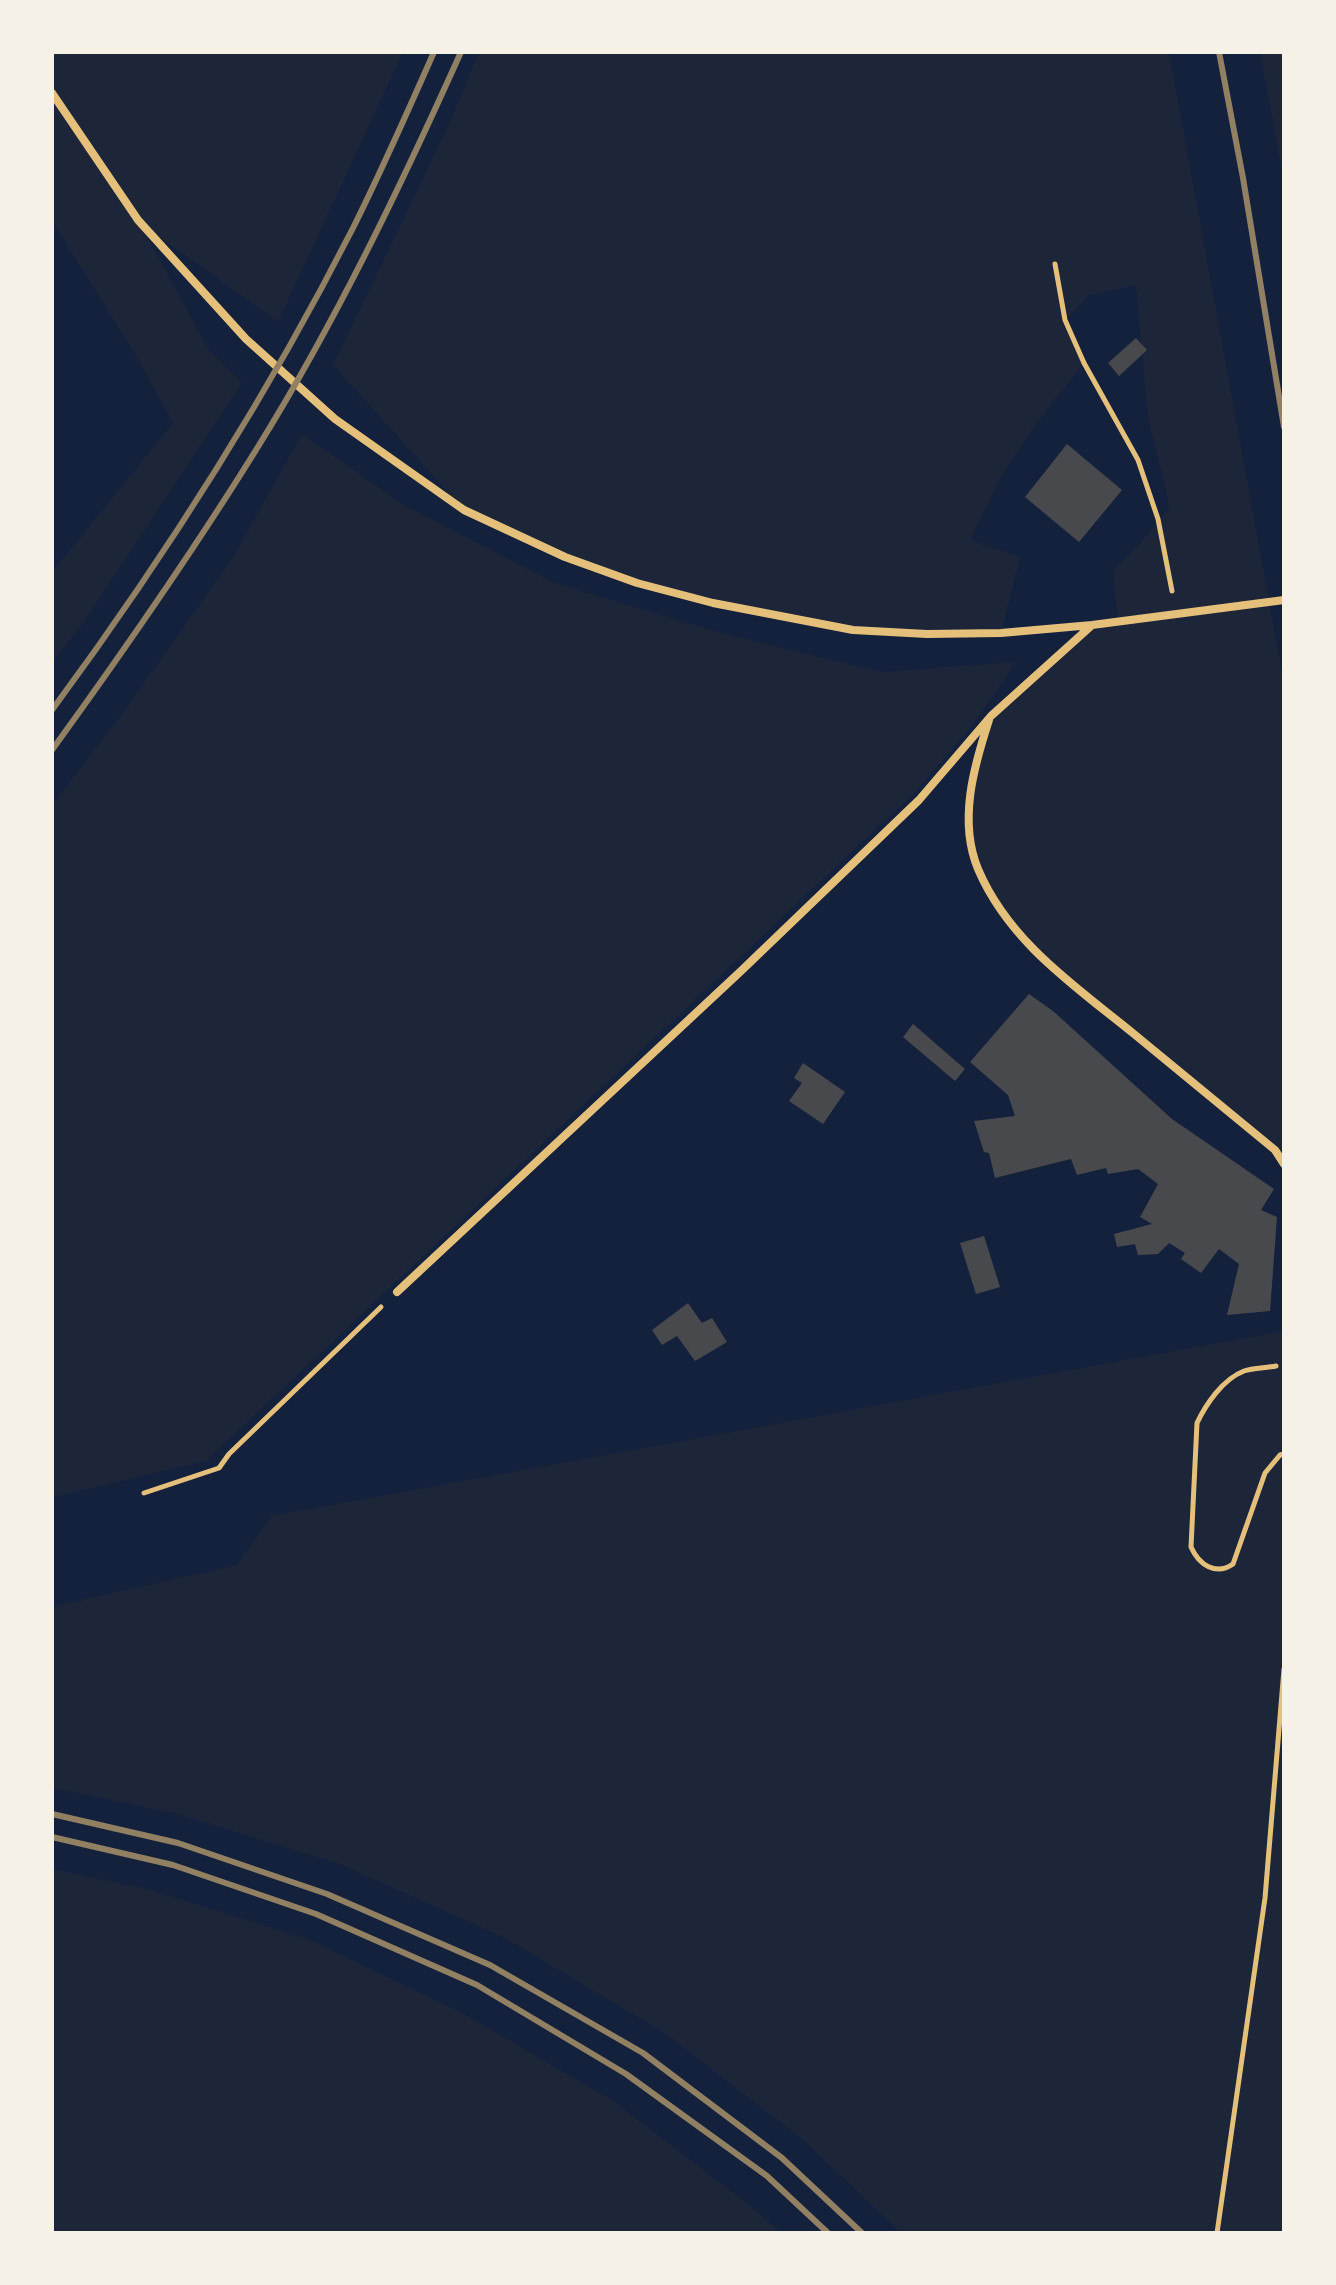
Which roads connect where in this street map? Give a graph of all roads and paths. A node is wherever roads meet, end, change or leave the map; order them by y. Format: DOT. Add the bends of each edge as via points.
graph roads {
  1 [pos="52,93"];
  2 [pos="1055,264"];
  3 [pos="1284,600"];
  4 [pos="1174,615"];
  5 [pos="1092,625"];
  6 [pos="991,716"];
  7 [pos="1284,1164"];
  8 [pos="397,1292"];
  9 [pos="1276,1366"];
  10 [pos="1284,1454"];
  11 [pos="144,1493"];
  12 [pos="1284,1669"];
  13 [pos="1217,2233"];
  1 -- 5 [label="street" via="138,220 246,339 335,419 464,510 565,557 653,587 853,630 986,633"];
  2 -- 4 [label="path" via="1065,320 1138,460 1158,519"];
  3 -- 4 [label="street"];
  4 -- 5 [label="street"];
  5 -- 6 [label="street"];
  6 -- 7 [label="street" via="976,759 969,809 977,866 1002,915 1039,957 1275,1150"];
  6 -- 8 [label="street" via="919,800"];
  8 -- 11 [label="path" via="219,1468"];
  9 -- 10 [label="path" via="1242,1372 1212,1398 1197,1423 1191,1547 1203,1564 1215,1570 1233,1564 1265,1473"];
  12 -- 13 [label="path" via="1265,1898"];
}
